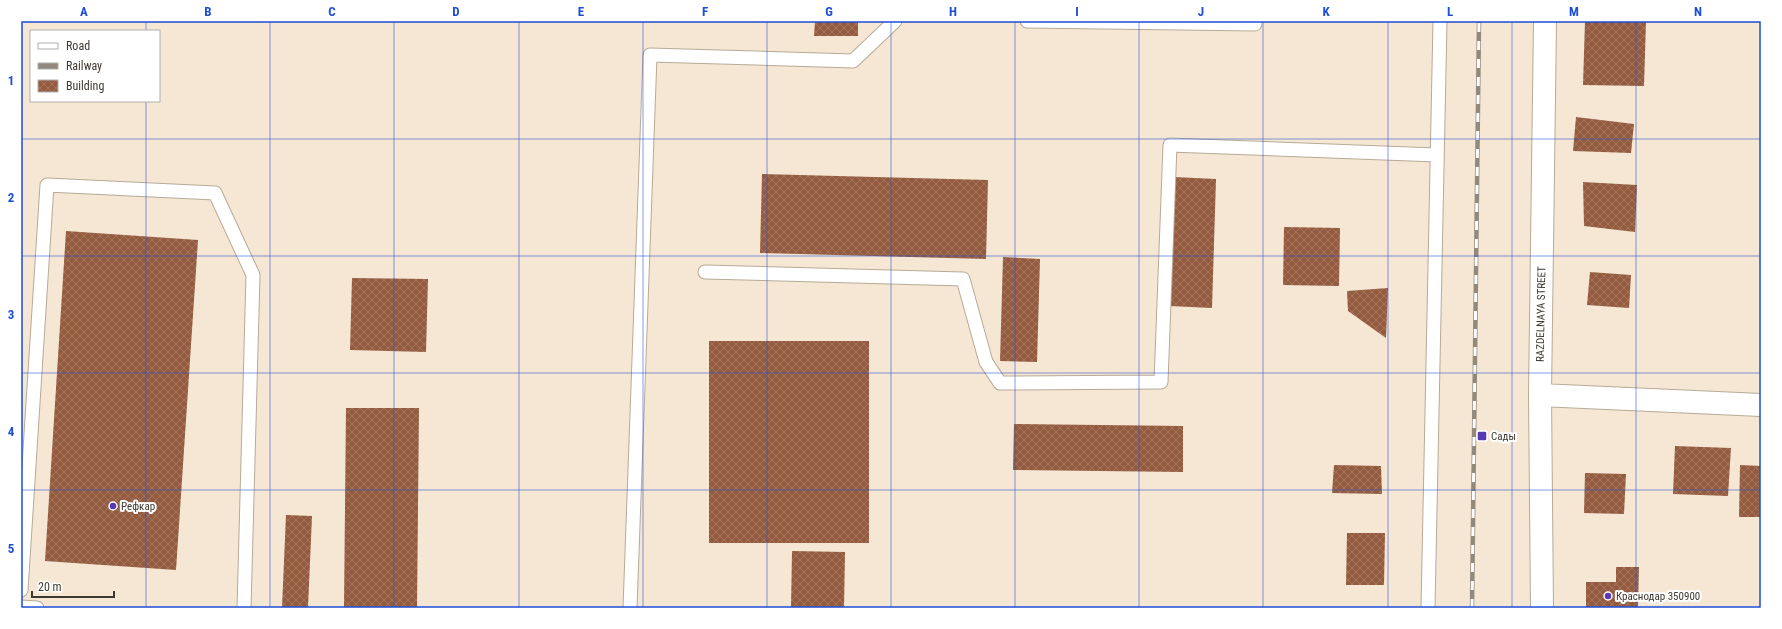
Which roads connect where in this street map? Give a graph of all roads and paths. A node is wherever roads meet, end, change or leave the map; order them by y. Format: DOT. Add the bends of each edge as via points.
graph roads {
  1 [pos="896,21"];
  2 [pos="1027,21"];
  3 [pos="1440,21"];
  4 [pos="1545,21"];
  5 [pos="1255,24"];
  6 [pos="1437,155"];
  7 [pos="705,272"];
  8 [pos="1540,395"];
  9 [pos="1761,405"];
  10 [pos="21,590"];
  11 [pos="21,608"];
  12 [pos="37,608"];
  13 [pos="244,608"];
  14 [pos="630,608"];
  15 [pos="1428,608"];
  16 [pos="1542,608"];
  1 -- 14 [label="lane" via="853,61 650,55"];
  2 -- 5 [label="lane"];
  3 -- 6 [label="lane"];
  4 -- 8 [label="street, RAZDELNAYA STREET"];
  6 -- 7 [label="lane" via="1170,145 1161,382 1000,383 986,362 963,279"];
  6 -- 15 [label="lane"];
  8 -- 9 [label="street"];
  8 -- 16 [label="street, RAZDELNAYA STREET"];
  10 -- 13 [label="lane" via="47,185 215,193 252,275"];
  11 -- 12 [label="lane"];
}
